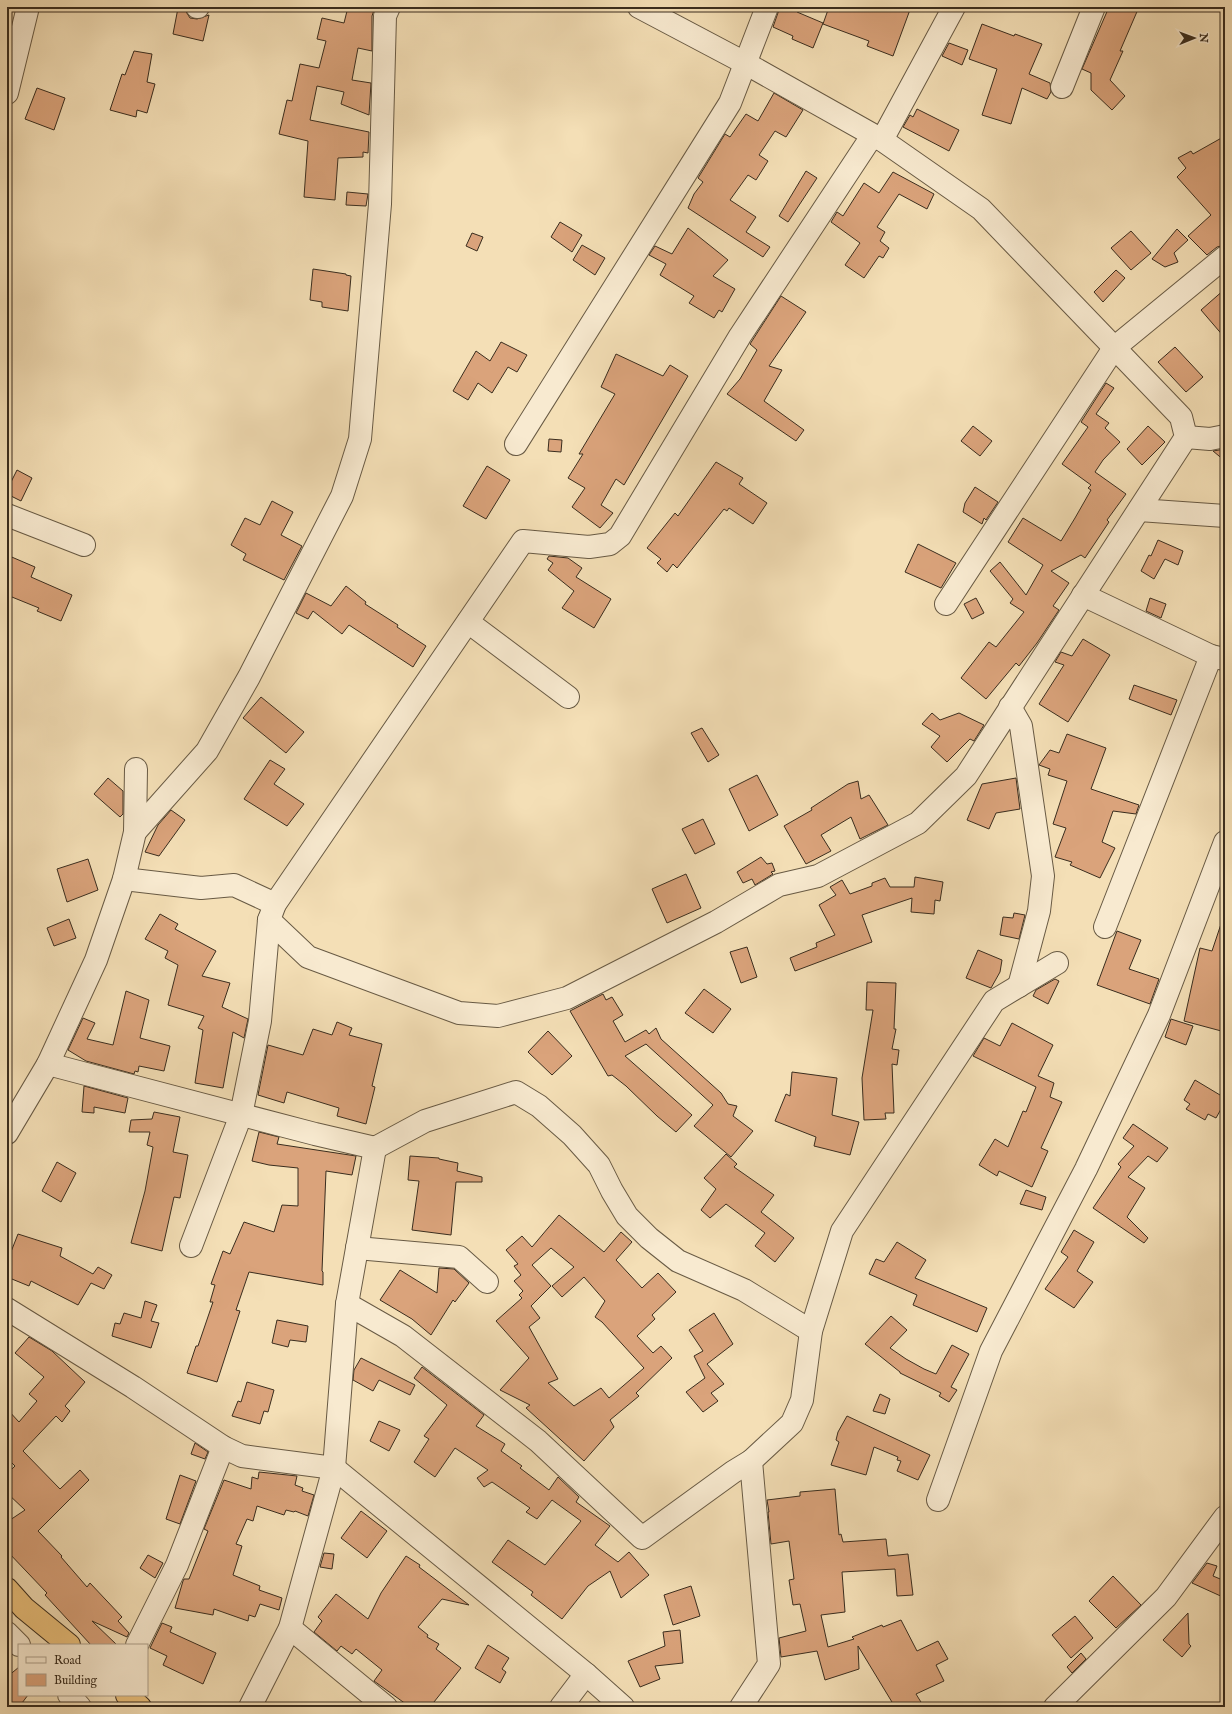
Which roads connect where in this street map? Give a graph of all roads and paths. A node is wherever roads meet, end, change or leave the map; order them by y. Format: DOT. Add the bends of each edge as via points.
graph roads {
  1 [pos="28,7"];
  2 [pos="389,7"];
  3 [pos="639,7"];
  4 [pos="767,7"];
  5 [pos="954,7"];
  6 [pos="1094,7"];
  7 [pos="745,63"];
  8 [pos="1062,87"];
  9 [pos="7,93"];
  10 [pos="877,138"];
  11 [pos="1225,257"];
  12 [pos="1114,348"];
  13 [pos="1225,436"];
  14 [pos="1186,437"];
  15 [pos="516,444"];
  16 [pos="1139,510"];
  17 [pos="7,515"];
  18 [pos="1225,516"];
  19 [pos="84,545"];
  20 [pos="1083,595"];
  21 [pos="946,604"];
  22 [pos="468,622"];
  23 [pos="1218,658"];
  24 [pos="568,696"];
  25 [pos="1010,707"];
  26 [pos="136,769"];
  27 [pos="134,832"];
  28 [pos="1225,842"];
  29 [pos="124,879"];
  30 [pos="272,912"];
  31 [pos="1105,927"];
  32 [pos="1057,963"];
  33 [pos="1019,986"];
  34 [pos="48,1064"];
  35 [pos="241,1115"];
  36 [pos="7,1133"];
  37 [pos="375,1148"];
  38 [pos="191,1246"];
  39 [pos="357,1248"];
  40 [pos="487,1282"];
  41 [pos="348,1304"];
  42 [pos="7,1309"];
  43 [pos="811,1331"];
  44 [pos="223,1447"];
  45 [pos="751,1461"];
  46 [pos="334,1468"];
  47 [pos="938,1500"];
  48 [pos="1225,1517"];
  49 [pos="7,1588"];
  50 [pos="290,1628"];
  51 [pos="7,1632"];
  52 [pos="18,1644"];
  53 [pos="67,1644"];
  54 [pos="138,1644"];
  55 [pos="586,1674"];
  56 [pos="70,1696"];
  57 [pos="128,1696"];
  58 [pos="80,1707"];
  59 [pos="140,1707"];
  60 [pos="250,1707"];
  61 [pos="386,1707"];
  62 [pos="561,1707"];
  63 [pos="623,1707"];
  64 [pos="741,1707"];
  65 [pos="1055,1707"];
  1 -- 9 [label="street"];
  2 -- 27 [label="street" via="385,16 380,204 358,446 342,496 249,677 210,745"];
  3 -- 7 [label="street"];
  4 -- 7 [label="street"];
  5 -- 10 [label="street"];
  6 -- 8 [label="street"];
  7 -- 10 [label="street"];
  7 -- 15 [label="street" via="730,102"];
  10 -- 12 [label="street" via="981,210"];
  10 -- 22 [label="street" via="740,336 620,536 610,544 589,547 523,541"];
  11 -- 12 [label="street"];
  12 -- 14 [label="street" via="1180,417"];
  12 -- 21 [label="street"];
  13 -- 14 [label="street" via="1210,439"];
  14 -- 16 [label="street"];
  16 -- 18 [label="street"];
  16 -- 20 [label="street"];
  17 -- 19 [label="street"];
  20 -- 23 [label="street"];
  20 -- 25 [label="street"];
  22 -- 24 [label="street"];
  22 -- 30 [label="street"];
  23 -- 31 [label="street"];
  25 -- 30 [label="street" via="966,776 918,823 818,876 779,885 716,922 567,998 498,1016 459,1013 308,957"];
  25 -- 33 [label="street" via="1021,726 1043,876 1039,911"];
  26 -- 27 [label="street"];
  27 -- 29 [label="street"];
  28 -- 47 [label="street" via="1159,1015 1086,1169 991,1351"];
  29 -- 30 [label="street" via="201,888 234,885"];
  29 -- 34 [label="street" via="96,960"];
  30 -- 35 [label="street" via="260,1021"];
  32 -- 33 [label="street"];
  33 -- 43 [label="street" via="994,1001 842,1231"];
  34 -- 35 [label="street"];
  34 -- 36 [label="street"];
  35 -- 37 [label="street"];
  35 -- 38 [label="street"];
  37 -- 39 [label="street"];
  37 -- 43 [label="street" via="425,1121 516,1092 540,1106 572,1135 599,1165 627,1216 649,1238 678,1261 744,1290"];
  39 -- 40 [label="street" via="460,1257"];
  39 -- 41 [label="street"];
  41 -- 45 [label="street" via="403,1336 538,1440 642,1538"];
  41 -- 46 [label="street"];
  42 -- 44 [label="street" via="133,1387"];
  43 -- 45 [label="street" via="802,1400 792,1423"];
  44 -- 46 [label="street" via="242,1456"];
  44 -- 54 [label="street" via="177,1565"];
  45 -- 64 [label="street" via="769,1664"];
  46 -- 50 [label="street"];
  46 -- 55 [label="street"];
  48 -- 65 [label="street" via="1166,1597"];
  49 -- 53 [label="highway" via="24,1608"];
  50 -- 60 [label="street"];
  50 -- 61 [label="street"];
  51 -- 52 [label="street"];
  55 -- 62 [label="street"];
  55 -- 63 [label="street"];
  56 -- 58 [label="street"];
  57 -- 59 [label="highway"];
}
